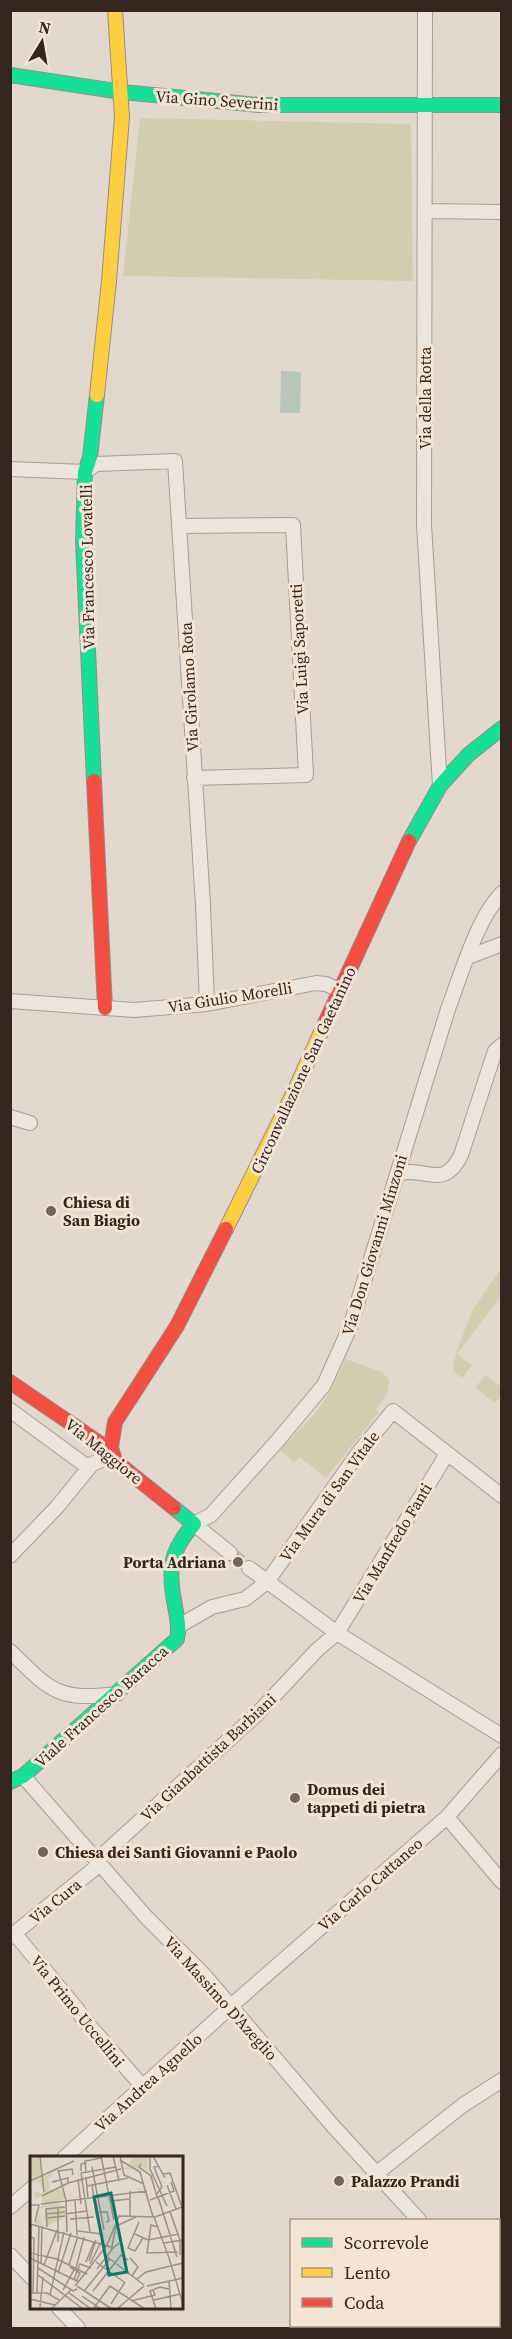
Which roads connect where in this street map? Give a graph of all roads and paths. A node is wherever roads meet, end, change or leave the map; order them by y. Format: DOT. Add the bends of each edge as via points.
graph roads {
  1 [pos="115,10"];
  2 [pos="425,10"];
  3 [pos="10,75"];
  4 [pos="122,92"];
  5 [pos="501,105"];
  6 [pos="426,106"];
  7 [pos="425,211"];
  8 [pos="501,212"];
  9 [pos="10,469"];
  10 [pos="85,471"];
  11 [pos="179,526"];
  12 [pos="501,728"];
  13 [pos="194,778"];
  14 [pos="440,786"];
  15 [pos="501,892"];
  16 [pos="501,944"];
  17 [pos="468,957"];
  18 [pos="341,991"];
  19 [pos="10,1001"];
  20 [pos="207,1004"];
  21 [pos="105,1008"];
  22 [pos="501,1046"];
  23 [pos="10,1117"];
  24 [pos="30,1123"];
  25 [pos="397,1174"];
  26 [pos="10,1383"];
  27 [pos="10,1410"];
  28 [pos="115,1422"];
  29 [pos="77,1427"];
  30 [pos="447,1454"];
  31 [pos="115,1461"];
  32 [pos="91,1466"];
  33 [pos="501,1496"];
  34 [pos="194,1524"];
  35 [pos="230,1553"];
  36 [pos="10,1556"];
  37 [pos="249,1568"];
  38 [pos="267,1582"];
  39 [pos="179,1626"];
  40 [pos="337,1633"];
  41 [pos="317,1650"];
  42 [pos="10,1651"];
  43 [pos="117,1694"];
  44 [pos="501,1736"];
  45 [pos="501,1754"];
  46 [pos="16,1779"];
  47 [pos="447,1817"];
  48 [pos="97,1863"];
  49 [pos="501,1882"];
  50 [pos="13,1936"];
  51 [pos="231,2006"];
  52 [pos="501,2080"];
  53 [pos="143,2087"];
  54 [pos="65,2156"];
  55 [pos="377,2173"];
  56 [pos="30,2189"];
  57 [pos="10,2207"];
  58 [pos="418,2219"];
  59 [pos="10,2255"];
  60 [pos="30,2276"];
  61 [pos="60,2309"];
  62 [pos="78,2328"];
  1 -- 4 [label="street, Via Francesco Lovatelli"];
  2 -- 6 [label="street, Via della Rotta"];
  3 -- 4 [label="street, Via Gino Severini"];
  4 -- 6 [label="street, Via Gino Severini" via="259,105"];
  4 -- 10 [label="street, Via Francesco Lovatelli" via="109,281 90,457"];
  5 -- 6 [label="street, Via Gino Severini"];
  6 -- 7 [label="street, Via della Rotta"];
  7 -- 8 [label="street"];
  7 -- 14 [label="street, Via della Rotta" via="424,525"];
  9 -- 10 [label="street"];
  10 -- 11 [label="street, Via Girolamo Rota" via="96,464 175,461"];
  10 -- 21 [label="street, Via Francesco Lovatelli" via="83,541"];
  11 -- 13 [label="street, Via Girolamo Rota"];
  11 -- 13 [label="street, Via Luigi Saporetti" via="293,525 306,775"];
  12 -- 14 [label="street, Circonvallazione San Gaetanino" via="468,755"];
  13 -- 20 [label="street, Via Girolamo Rota"];
  14 -- 18 [label="street, Circonvallazione San Gaetanino" via="402,853"];
  15 -- 17 [label="street, Via Don Giovanni Minzoni" via="492,903"];
  16 -- 17 [label="street"];
  17 -- 25 [label="street, Via Don Giovanni Minzoni"];
  18 -- 20 [label="street, Via Giulio Morelli" via="316,983"];
  18 -- 28 [label="street, Circonvallazione San Gaetanino" via="195,1292"];
  19 -- 21 [label="street, Via Giulio Morelli"];
  20 -- 21 [label="street, Via Giulio Morelli" via="134,1010"];
  22 -- 25 [label="street" via="495,1051 451,1172 429,1176 405,1171"];
  23 -- 24 [label="street"];
  25 -- 34 [label="street, Via Don Giovanni Minzoni" via="351,1327 324,1385 211,1515"];
  26 -- 29 [label="street, Via Maggiore"];
  27 -- 32 [label="street, Via Maggiore"];
  28 -- 29 [label="street" via="89,1430"];
  28 -- 31 [label="street, Circonvallazione San Gaetanino" via="111,1447"];
  29 -- 31 [label="street, Via Maggiore"];
  29 -- 32 [label="street" via="91,1443"];
  30 -- 33 [label="street"];
  30 -- 38 [label="street, Via Mura di San Vitale" via="393,1411 359,1452"];
  30 -- 40 [label="street, Via Manfredo Fanti"];
  31 -- 32 [label="street" via="106,1458"];
  31 -- 34 [label="street, Via Maggiore"];
  32 -- 36 [label="street"];
  34 -- 35 [label="street"];
  34 -- 39 [label="street" via="181,1537 171,1564 171,1590"];
  37 -- 38 [label="street"];
  38 -- 39 [label="street, Via Mura di San Vitale" via="244,1599 212,1607"];
  38 -- 40 [label="street"];
  39 -- 43 [label="street, Viale Francesco Baracca" via="177,1639"];
  40 -- 41 [label="street, Via Manfredo Fanti"];
  40 -- 44 [label="street"];
  41 -- 48 [label="street, Via Gianbattista Barbiani" via="257,1714"];
  42 -- 43 [label="street" via="53,1691 93,1697"];
  43 -- 46 [label="street, Viale Francesco Baracca"];
  45 -- 47 [label="street, Via Carlo Cattaneo"];
  46 -- 48 [label="street, Via Massimo D'Azeglio"];
  47 -- 49 [label="street"];
  47 -- 51 [label="street, Via Carlo Cattaneo"];
  48 -- 50 [label="street, Via Cura"];
  48 -- 51 [label="street, Via Massimo D'Azeglio"];
  50 -- 53 [label="street, Via Primo Uccellini"];
  51 -- 53 [label="street, Via Andrea Agnello"];
  51 -- 55 [label="street, Via Massimo D'Azeglio"];
  52 -- 55 [label="street"];
  53 -- 54 [label="street, Via Andrea Agnello"];
  55 -- 58 [label="street, Via Massimo D'Azeglio"];
  56 -- 57 [label="street"];
  59 -- 60 [label="street"];
  61 -- 62 [label="street"];
}
